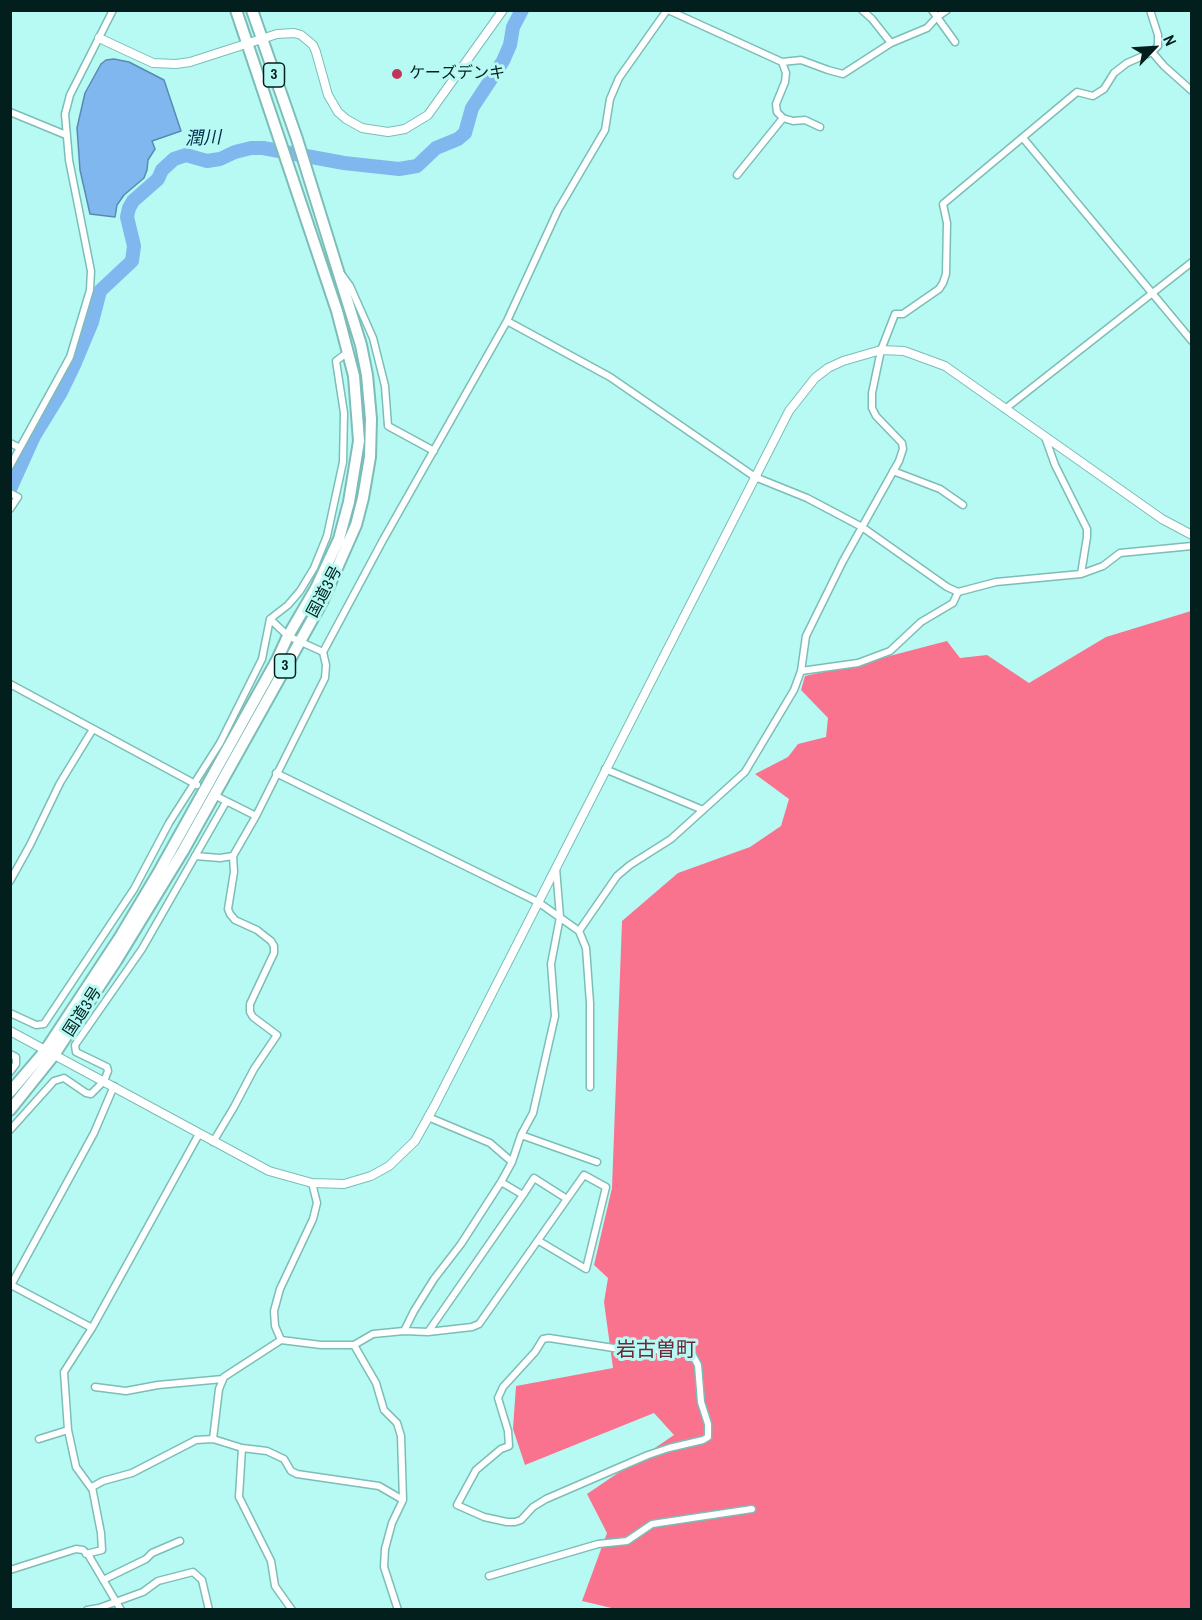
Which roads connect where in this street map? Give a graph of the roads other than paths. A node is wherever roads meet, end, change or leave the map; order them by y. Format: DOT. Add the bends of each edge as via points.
graph roads {
  1 [pos="113,10"];
  2 [pos="236,10"];
  3 [pos="252,10"];
  4 [pos="503,10"];
  5 [pos="668,10"];
  6 [pos="862,10"];
  7 [pos="932,10"];
  8 [pos="947,10"];
  9 [pos="1150,10"];
  10 [pos="937,17"];
  11 [pos="99,38"];
  12 [pos="262,39"];
  13 [pos="955,42"];
  14 [pos="247,43"];
  15 [pos="891,43"];
  16 [pos="1152,52"];
  17 [pos="782,62"];
  18 [pos="1191,90"];
  19 [pos="10,112"];
  20 [pos="783,118"];
  21 [pos="820,127"];
  22 [pos="66,135"];
  23 [pos="1023,138"];
  24 [pos="737,175"];
  25 [pos="1191,262"];
  26 [pos="335,265"];
  27 [pos="1153,294"];
  28 [pos="507,321"];
  29 [pos="1191,341"];
  30 [pos="882,350"];
  31 [pos="348,352"];
  32 [pos="1005,409"];
  33 [pos="1045,437"];
  34 [pos="10,443"];
  35 [pos="20,448"];
  36 [pos="434,451"];
  37 [pos="10,466"];
  38 [pos="893,471"];
  39 [pos="755,477"];
  40 [pos="10,493"];
  41 [pos="963,505"];
  42 [pos="10,509"];
  43 [pos="862,526"];
  44 [pos="1191,535"];
  45 [pos="1191,546"];
  46 [pos="1081,574"];
  47 [pos="958,592"];
  48 [pos="270,619"];
  49 [pos="288,636"];
  50 [pos="299,641"];
  51 [pos="323,652"];
  52 [pos="801,671"];
  53 [pos="10,684"];
  54 [pos="93,729"];
  55 [pos="605,769"];
  56 [pos="276,773"];
  57 [pos="204,789"];
  58 [pos="226,802"];
  59 [pos="703,810"];
  60 [pos="256,816"];
  61 [pos="195,856"];
  62 [pos="233,856"];
  63 [pos="556,866"];
  64 [pos="10,881"];
  65 [pos="538,902"];
  66 [pos="561,917"];
  67 [pos="579,931"];
  68 [pos="10,1013"];
  69 [pos="10,1031"];
  70 [pos="50,1053"];
  71 [pos="10,1054"];
  72 [pos="10,1072"];
  73 [pos="104,1081"];
  74 [pos="114,1086"];
  75 [pos="590,1087"];
  76 [pos="10,1092"];
  77 [pos="10,1110"];
  78 [pos="428,1117"];
  79 [pos="10,1130"];
  80 [pos="199,1134"];
  81 [pos="521,1135"];
  82 [pos="213,1142"];
  83 [pos="512,1162"];
  84 [pos="597,1162"];
  85 [pos="501,1182"];
  86 [pos="312,1183"];
  87 [pos="523,1195"];
  88 [pos="567,1199"];
  89 [pos="538,1241"];
  90 [pos="11,1286"];
  91 [pos="92,1328"];
  92 [pos="404,1331"];
  93 [pos="428,1332"];
  94 [pos="281,1340"];
  95 [pos="354,1345"];
  96 [pos="223,1379"];
  97 [pos="95,1387"];
  98 [pos="68,1430"];
  99 [pos="39,1439"];
  100 [pos="213,1439"];
  101 [pos="242,1448"];
  102 [pos="92,1490"];
  103 [pos="403,1500"];
  104 [pos="752,1509"];
  105 [pos="515,1522"];
  106 [pos="180,1541"];
  107 [pos="86,1554"];
  108 [pos="10,1570"];
  109 [pos="489,1576"];
  110 [pos="103,1580"];
  111 [pos="116,1601"];
  112 [pos="87,1610"];
  113 [pos="121,1610"];
  114 [pos="209,1610"];
  115 [pos="292,1610"];
  116 [pos="398,1610"];
  1 -- 11 [label="street"];
  2 -- 14 [label="highway, 国道3号 / 3"];
  3 -- 12 [label="highway, 国道3号 / 3"];
  4 -- 12 [label="street" via="428,115 405,129 388,132 362,128 338,112 328,95 316,52 307,40 285,33"];
  5 -- 17 [label="street"];
  5 -- 28 [label="street" via="619,78 610,99 605,130 558,210"];
  6 -- 15 [label="street"];
  7 -- 10 [label="street"];
  8 -- 10 [label="street"];
  9 -- 16 [label="street" via="1158,35 1158,46"];
  10 -- 13 [label="street"];
  10 -- 15 [label="street" via="927,28"];
  11 -- 14 [label="street" via="139,57 165,64 190,62"];
  11 -- 22 [label="street" via="70,95 65,114"];
  12 -- 14 [label="street"];
  12 -- 26 [label="highway, 国道3号 / 3"];
  14 -- 31 [label="highway, 国道3号 / 3"];
  15 -- 17 [label="street" via="843,74 801,60"];
  16 -- 18 [label="street"];
  16 -- 23 [label="street" via="1127,63 1093,96 1077,92"];
  17 -- 20 [label="street" via="785,82 776,104"];
  19 -- 22 [label="street"];
  20 -- 21 [label="street" via="805,120"];
  20 -- 24 [label="street"];
  22 -- 35 [label="street" via="91,271 90,290 70,357"];
  23 -- 27 [label="street"];
  23 -- 30 [label="street" via="943,204 947,223 943,283 903,314 895,314"];
  25 -- 27 [label="street"];
  26 -- 36 [label="street" via="350,286 373,338 385,386 388,426"];
  26 -- 50 [label="highway, 国道3号 / 3" via="367,375 370,457 356,525 330,585"];
  27 -- 29 [label="street"];
  27 -- 32 [label="street"];
  28 -- 36 [label="street"];
  28 -- 39 [label="street" via="617,381"];
  30 -- 32 [label="street" via="904,351 945,366"];
  30 -- 38 [label="street" via="872,408 902,442 903,449"];
  30 -- 39 [label="street" via="843,361 815,378 789,411"];
  31 -- 48 [label="street" via="336,361 345,444 327,536 300,591"];
  31 -- 49 [label="highway, 国道3号 / 3" via="354,376 359,441 349,502 339,539"];
  32 -- 33 [label="street"];
  33 -- 44 [label="street" via="1161,519"];
  33 -- 46 [label="street" via="1087,529"];
  34 -- 35 [label="street"];
  35 -- 37 [label="street"];
  36 -- 51 [label="street"];
  38 -- 41 [label="street" via="940,489"];
  38 -- 43 [label="street"];
  39 -- 43 [label="street"];
  39 -- 55 [label="street"];
  40 -- 42 [label="street" via="18,497"];
  43 -- 47 [label="street"];
  43 -- 52 [label="street" via="806,636"];
  45 -- 46 [label="street" via="1120,553 1103,566"];
  46 -- 47 [label="street" via="996,582"];
  47 -- 52 [label="street" via="953,603 921,622 890,651 858,663"];
  48 -- 49 [label="street"];
  48 -- 57 [label="street" via="261,659 220,743"];
  49 -- 50 [label="street"];
  49 -- 57 [label="highway, 国道3号 / 3"];
  50 -- 51 [label="street"];
  50 -- 57 [label="highway, 国道3号 / 3"];
  51 -- 56 [label="street" via="325,678"];
  52 -- 59 [label="street" via="794,690 745,772"];
  53 -- 54 [label="street"];
  54 -- 57 [label="street"];
  54 -- 64 [label="street" via="60,783"];
  55 -- 59 [label="street"];
  55 -- 63 [label="street"];
  56 -- 60 [label="street"];
  56 -- 65 [label="street"];
  57 -- 58 [label="street"];
  57 -- 68 [label="street" via="169,823 134,889 44,1024 36,1025"];
  57 -- 70 [label="highway, 国道3号 / 3" via="150,907"];
  58 -- 60 [label="street"];
  58 -- 61 [label="street"];
  59 -- 67 [label="street" via="671,839 617,876"];
  60 -- 62 [label="street"];
  61 -- 62 [label="street"];
  61 -- 73 [label="street" via="142,949 75,1045 76,1052 107,1067"];
  62 -- 82 [label="street" via="230,914 274,946 250,1012 277,1035"];
  63 -- 65 [label="street"];
  63 -- 66 [label="street"];
  65 -- 66 [label="street"];
  65 -- 78 [label="street"];
  66 -- 67 [label="street"];
  66 -- 81 [label="street" via="551,964 555,1016 533,1113"];
  67 -- 75 [label="street" via="586,948"];
  69 -- 70 [label="street"];
  70 -- 73 [label="street"];
  70 -- 76 [label="highway, 国道3号 / 3"];
  70 -- 77 [label="highway, 国道3号 / 3"];
  71 -- 72 [label="street" via="16,1057"];
  73 -- 74 [label="street"];
  73 -- 79 [label="street" via="91,1094 64,1078 54,1081"];
  74 -- 80 [label="street"];
  74 -- 90 [label="street" via="94,1133"];
  78 -- 83 [label="street" via="490,1143"];
  78 -- 86 [label="street" via="415,1140 379,1172 344,1184"];
  80 -- 82 [label="street"];
  80 -- 91 [label="street"];
  81 -- 83 [label="street"];
  81 -- 84 [label="street"];
  82 -- 86 [label="street" via="269,1171"];
  83 -- 85 [label="street"];
  85 -- 87 [label="street"];
  85 -- 92 [label="street"];
  86 -- 94 [label="street" via="316,1203 313,1219 280,1289 274,1311"];
  87 -- 88 [label="street" via="534,1178"];
  87 -- 93 [label="street"];
  88 -- 89 [label="street"];
  88 -- 89 [label="street" via="584,1175 606,1186 586,1269"];
  89 -- 93 [label="street" via="479,1324"];
  90 -- 91 [label="street"];
  91 -- 98 [label="street" via="64,1372"];
  92 -- 93 [label="street"];
  92 -- 95 [label="street" via="373,1334"];
  94 -- 95 [label="street"];
  94 -- 96 [label="street"];
  95 -- 103 [label="street" via="376,1383 384,1410 397,1423"];
  96 -- 97 [label="street" via="158,1384 126,1391"];
  96 -- 100 [label="street"];
  98 -- 99 [label="street"];
  98 -- 102 [label="street" via="76,1467"];
  100 -- 101 [label="street"];
  100 -- 102 [label="street" via="196,1440 132,1473 103,1481"];
  101 -- 103 [label="street" via="276,1454 297,1474 379,1486"];
  101 -- 115 [label="street" via="239,1497 271,1561 275,1586"];
  102 -- 107 [label="street" via="102,1550"];
  103 -- 116 [label="street" via="392,1523 384,1567"];
  104 -- 109 [label="street" via="652,1524 627,1541 598,1544"];
  105 -- 105 [label="street" via="546,1499 648,1455 708,1437 698,1365 692,1354 682,1346 633,1351 543,1339 498,1398 510,1446 476,1470 457,1505 484,1517"];
  106 -- 110 [label="street"];
  107 -- 108 [label="street" via="76,1549"];
  107 -- 110 [label="street"];
  110 -- 111 [label="street"];
  111 -- 112 [label="street"];
  111 -- 113 [label="street"];
  111 -- 114 [label="street" via="143,1592 158,1581 193,1572 202,1580"];
}
